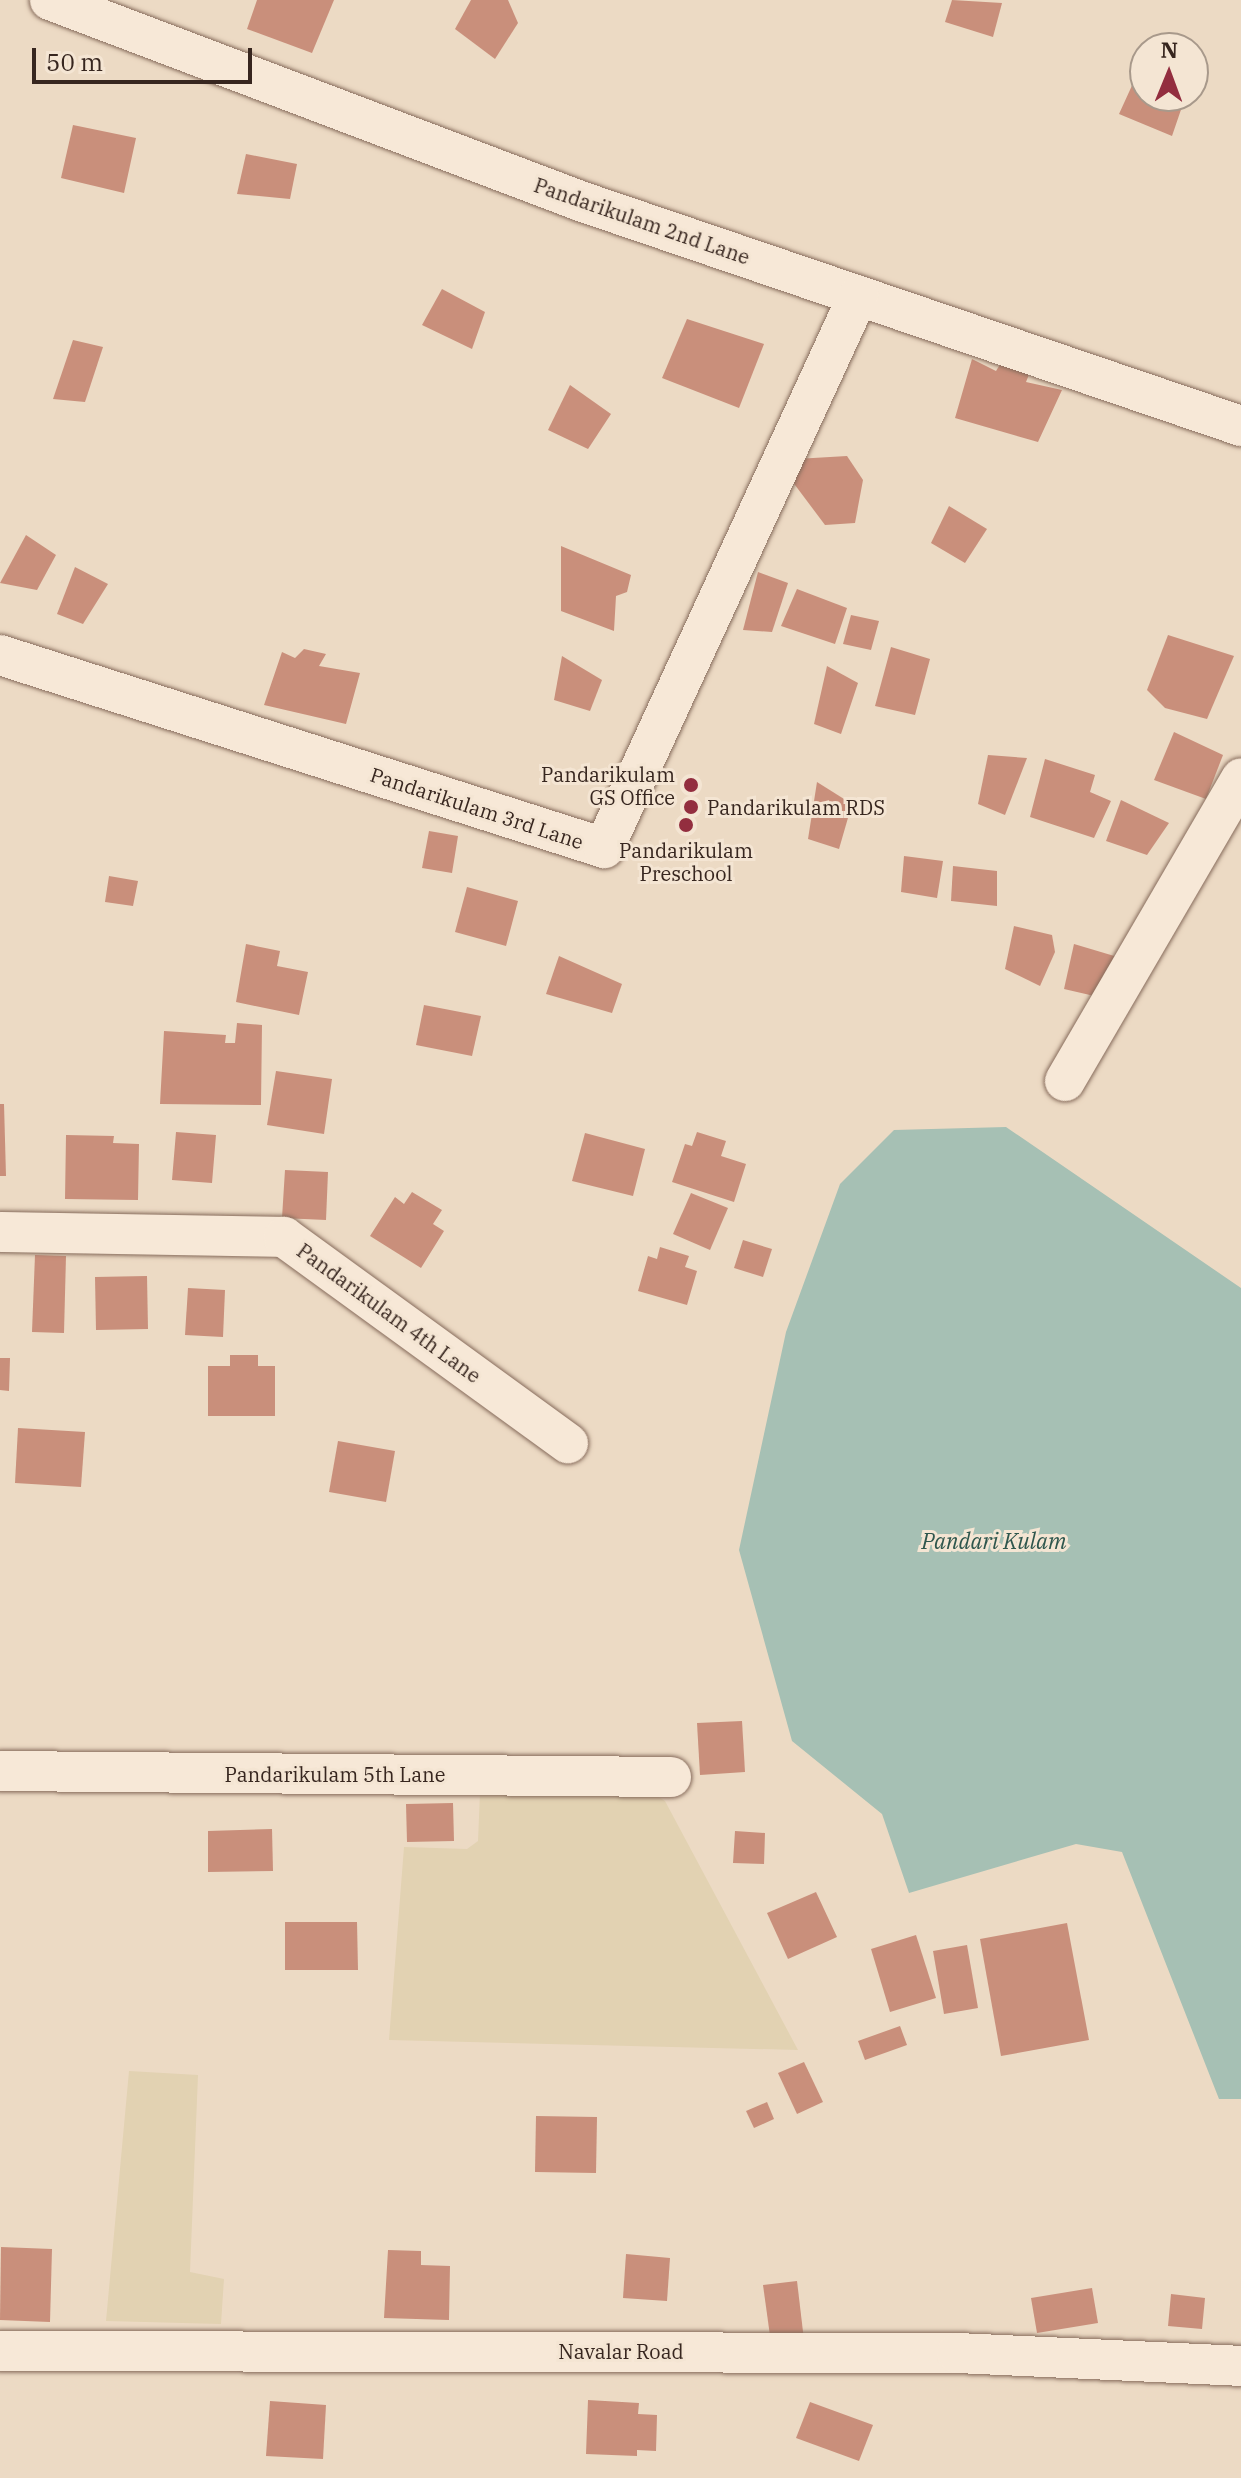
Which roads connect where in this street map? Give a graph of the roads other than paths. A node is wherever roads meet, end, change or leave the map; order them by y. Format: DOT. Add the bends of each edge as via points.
graph roads {
  1 [pos="50,0"];
  2 [pos="858,296"];
  3 [pos="1241,426"];
  4 [pos="0,655"];
  5 [pos="1241,779"];
  6 [pos="1065,1081"];
  7 [pos="0,1232"];
  8 [pos="568,1443"];
  9 [pos="0,1771"];
  10 [pos="671,1777"];
  11 [pos="0,2351"];
  12 [pos="1241,2366"];
  1 -- 2 [label="street, Pandarikulam 2nd Lane" via="583,202"];
  2 -- 3 [label="street, Pandarikulam 2nd Lane"];
  2 -- 4 [label="street, Pandarikulam 3rd Lane" via="604,848"];
  5 -- 6 [label="street"];
  7 -- 8 [label="street, Pandarikulam 4th Lane" via="284,1237"];
  9 -- 10 [label="street, Pandarikulam 5th Lane"];
  11 -- 12 [label="street, Navalar Road" via="942,2352"];
}
